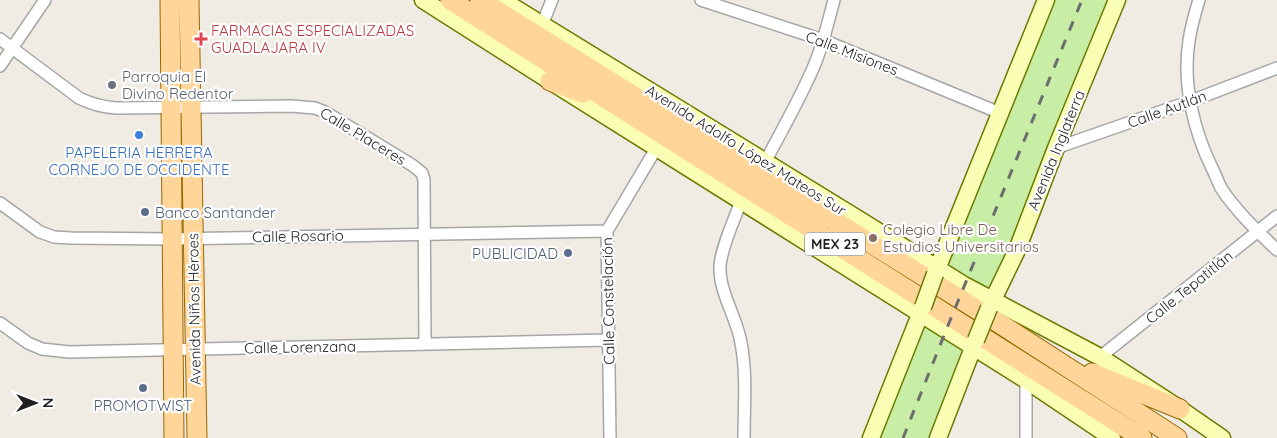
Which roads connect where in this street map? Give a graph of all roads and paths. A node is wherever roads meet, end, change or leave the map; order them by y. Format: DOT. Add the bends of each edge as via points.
graph roads {
  1 [pos="46,0"];
  2 [pos="170,0"];
  3 [pos="189,0"];
  4 [pos="423,0"];
  5 [pos="450,0"];
  6 [pos="480,0"];
  7 [pos="502,0"];
  8 [pos="552,0"];
  9 [pos="701,0"];
  10 [pos="834,0"];
  11 [pos="1046,0"];
  12 [pos="1117,0"];
  13 [pos="1199,0"];
  14 [pos="542,25"];
  15 [pos="0,39"];
  16 [pos="568,40"];
  17 [pos="823,40"];
  18 [pos="12,48"];
  19 [pos="0,66"];
  20 [pos="1277,68"];
  21 [pos="550,82"];
  22 [pos="615,94"];
  23 [pos="1191,101"];
  24 [pos="171,107"];
  25 [pos="191,107"];
  26 [pos="1000,113"];
  27 [pos="657,147"];
  28 [pos="1056,148"];
  29 [pos="765,162"];
  30 [pos="741,201"];
  31 [pos="0,203"];
  32 [pos="1277,216"];
  33 [pos="607,231"];
  34 [pos="1258,232"];
  35 [pos="425,234"];
  36 [pos="193,238"];
  37 [pos="172,239"];
  38 [pos="1277,250"];
  39 [pos="936,271"];
  40 [pos="990,304"];
  41 [pos="922,310"];
  42 [pos="0,322"];
  43 [pos="608,340"];
  44 [pos="974,343"];
  45 [pos="425,344"];
  46 [pos="195,349"];
  47 [pos="173,350"];
  48 [pos="1050,356"];
  49 [pos="1100,357"];
  50 [pos="1026,380"];
  51 [pos="1060,386"];
  52 [pos="1180,409"];
  53 [pos="174,438"];
  54 [pos="197,438"];
  55 [pos="610,438"];
  56 [pos="744,438"];
  57 [pos="870,438"];
  58 [pos="938,438"];
  59 [pos="1026,438"];
  60 [pos="1112,438"];
  61 [pos="1127,438"];
  62 [pos="1142,438"];
  63 [pos="1177,438"];
  64 [pos="1222,438"];
  1 -- 18 [label="street"];
  2 -- 24 [label="main road, Avenida Niños Héroes"];
  3 -- 25 [label="main road, Avenida Niños Héroes"];
  4 -- 21 [label="main road"];
  5 -- 22 [label="main road, Avenida Adolfo López Mateos Sur / MEX 23"];
  6 -- 22 [label="main road, Avenida Adolfo López Mateos Sur / MEX 23"];
  7 -- 14 [label="main road, Avenida Adolfo López Mateos Sur"];
  8 -- 14 [label="street"];
  9 -- 17 [label="street, Calle Misiones"];
  10 -- 17 [label="street"];
  11 -- 26 [label="main road"];
  12 -- 28 [label="main road, Avenida Inglaterra"];
  13 -- 23 [label="street" via="1188,41"];
  14 -- 16 [label="main road, Avenida Adolfo López Mateos Sur"];
  15 -- 18 [label="street, Calle Placeres"];
  16 -- 22 [label="main road"];
  16 -- 29 [label="main road, Avenida Adolfo López Mateos Sur"];
  17 -- 26 [label="street, Calle Misiones"];
  17 -- 29 [label="street" via="814,66"];
  18 -- 19 [label="street"];
  18 -- 24 [label="street, Calle Placeres" via="90,103 116,108"];
  20 -- 23 [label="street, Calle Autlán"];
  21 -- 22 [label="main road"];
  21 -- 27 [label="main road"];
  22 -- 48 [label="main road, Avenida Adolfo López Mateos Sur / MEX 23"];
  22 -- 51 [label="main road, Avenida Adolfo López Mateos Sur / MEX 23"];
  23 -- 28 [label="street, Calle Autlán"];
  23 -- 34 [label="street" via="1204,152 1221,187"];
  24 -- 25 [label="street, Calle Placeres"];
  24 -- 37 [label="main road, Avenida Niños Héroes"];
  25 -- 35 [label="street, Calle Placeres" via="291,106 325,112 422,173"];
  25 -- 36 [label="main road, Avenida Niños Héroes"];
  26 -- 39 [label="main road"];
  27 -- 30 [label="main road"];
  27 -- 33 [label="street, Calle Constelación"];
  28 -- 40 [label="main road, Avenida Inglaterra" via="1017,250"];
  29 -- 39 [label="main road, Avenida Adolfo López Mateos Sur"];
  30 -- 41 [label="main road"];
  30 -- 56 [label="street" via="720,265 724,293 741,341 744,361"];
  31 -- 37 [label="street, Calle Rosario" via="40,232 54,237"];
  32 -- 34 [label="street, Calle Tepatitlán"];
  33 -- 35 [label="street, Calle Rosario"];
  33 -- 43 [label="street, Calle Constelación"];
  34 -- 38 [label="street"];
  34 -- 49 [label="street, Calle Tepatitlán"];
  35 -- 36 [label="street, Calle Rosario"];
  35 -- 45 [label="street, Calle Placeres"];
  36 -- 37 [label="street, Calle Rosario"];
  36 -- 46 [label="main road, Avenida Niños Héroes"];
  37 -- 47 [label="main road, Avenida Niños Héroes"];
  39 -- 40 [label="main road, Avenida Adolfo López Mateos Sur"];
  39 -- 41 [label="main road, bridge"];
  40 -- 44 [label="main road, Avenida Inglaterra, bridge"];
  40 -- 49 [label="main road, Avenida Adolfo López Mateos Sur"];
  41 -- 44 [label="main road"];
  41 -- 57 [label="main road"];
  42 -- 47 [label="street, Calle Lorenzana" via="28,343 42,349 69,352"];
  43 -- 45 [label="street, Calle Lorenzana"];
  43 -- 55 [label="street, Calle Constelación"];
  44 -- 50 [label="main road"];
  44 -- 58 [label="main road, Avenida Inglaterra"];
  45 -- 46 [label="street, Calle Lorenzana"];
  46 -- 47 [label="street, Calle Lorenzana"];
  46 -- 54 [label="main road, Avenida Niños Héroes"];
  47 -- 53 [label="main road, Avenida Niños Héroes"];
  48 -- 52 [label="main road"];
  48 -- 63 [label="main road, Avenida Adolfo López Mateos Sur / MEX 23"];
  49 -- 52 [label="main road, Avenida Adolfo López Mateos Sur"];
  50 -- 59 [label="street"];
  50 -- 60 [label="main road"];
  51 -- 61 [label="main road" via="1101,421"];
  51 -- 62 [label="main road, Avenida Adolfo López Mateos Sur / MEX 23"];
  52 -- 64 [label="main road, Avenida Adolfo López Mateos Sur"];
}
